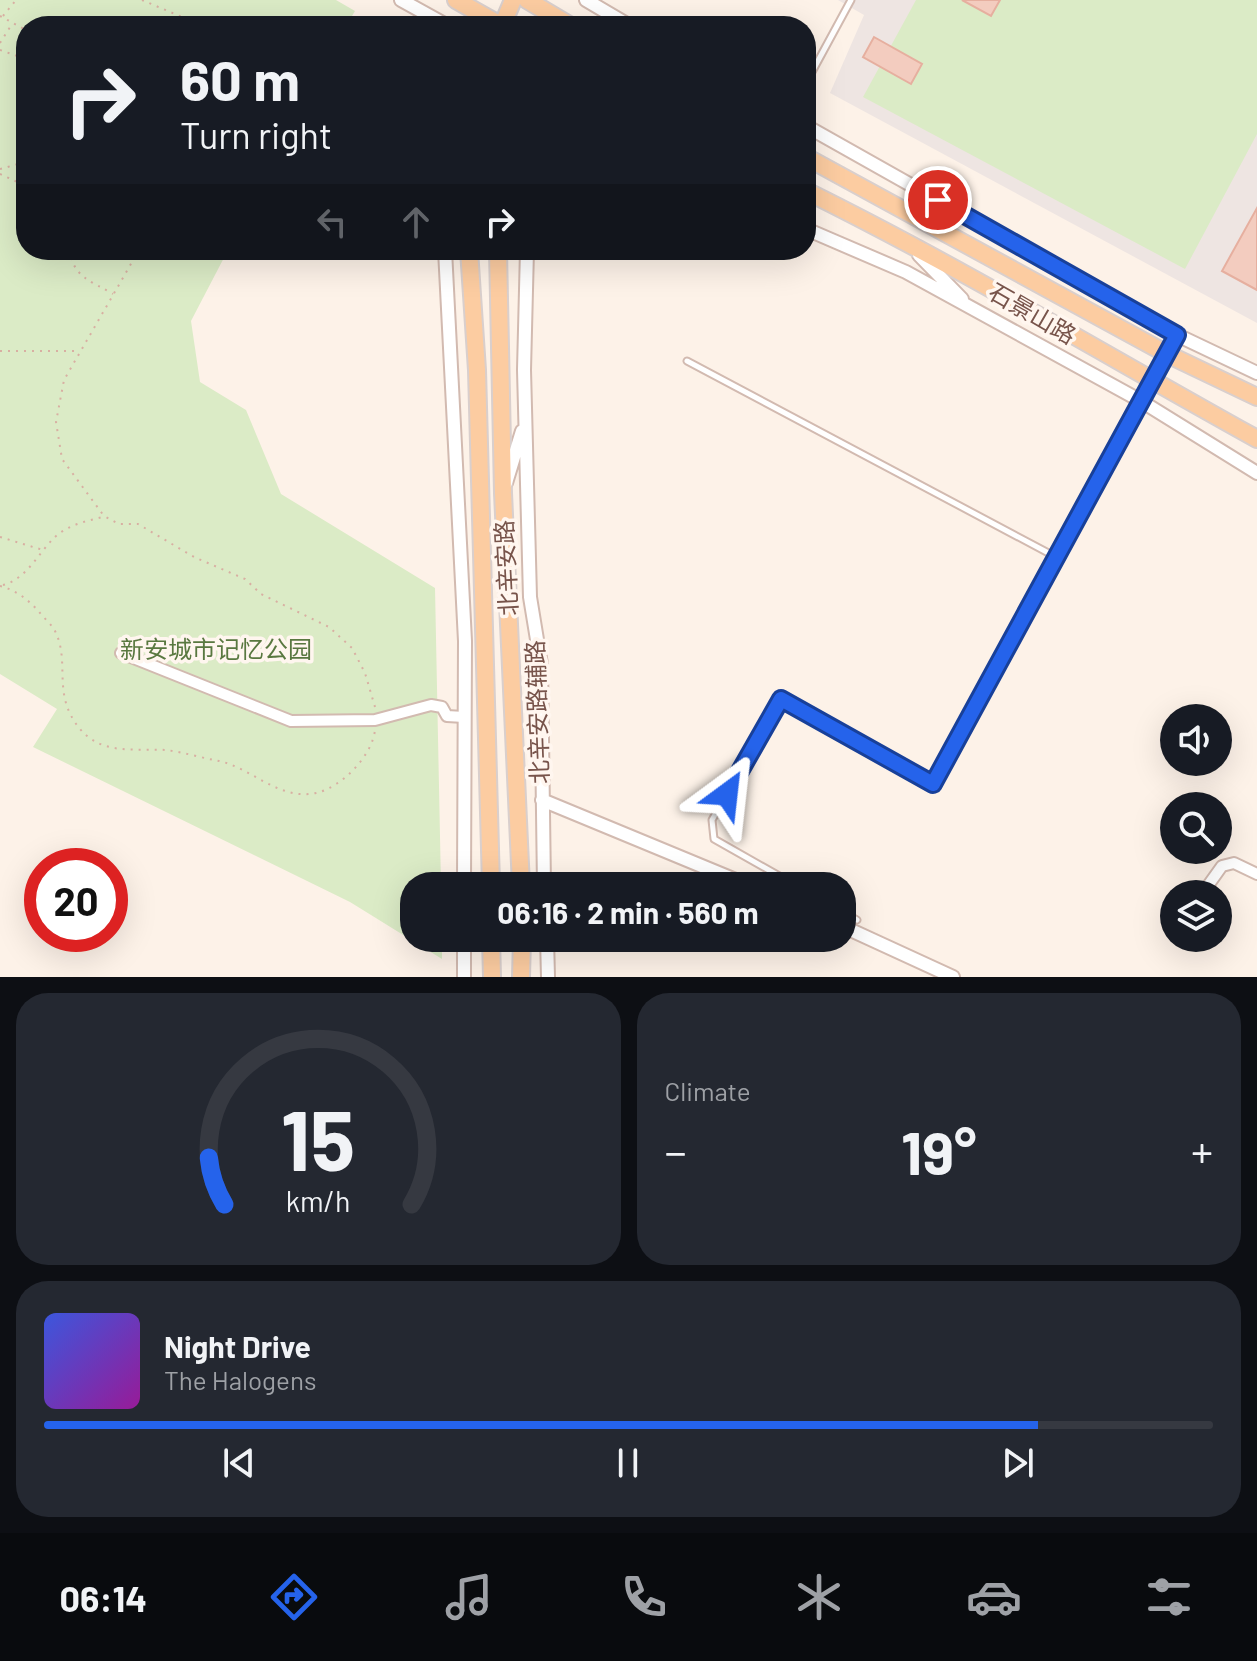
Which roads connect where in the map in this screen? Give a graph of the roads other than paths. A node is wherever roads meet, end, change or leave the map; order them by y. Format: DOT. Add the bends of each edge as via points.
graph roads {
  1 [pos="401,0"];
  2 [pos="527,0"];
  3 [pos="586,0"];
  4 [pos="851,0"];
  5 [pos="467,3"];
  6 [pos="430,16"];
  7 [pos="487,16"];
  8 [pos="554,16"];
  9 [pos="613,16"];
  10 [pos="816,65"];
  11 [pos="816,132"];
  12 [pos="816,162"];
  13 [pos="816,196"];
  14 [pos="816,233"];
  15 [pos="903,239"];
  16 [pos="446,260"];
  17 [pos="470,260"];
  18 [pos="498,260"];
  19 [pos="527,260"];
  20 [pos="969,306"];
  21 [pos="1177,335"];
  22 [pos="1167,354"];
  23 [pos="687,361"];
  24 [pos="1257,373"];
  25 [pos="1151,382"];
  26 [pos="1257,397"];
  27 [pos="1141,401"];
  28 [pos="526,420"];
  29 [pos="1235,427"];
  30 [pos="1257,439"];
  31 [pos="1257,449"];
  32 [pos="1257,473"];
  33 [pos="503,493"];
  34 [pos="1056,557"];
  35 [pos="484,599"];
  36 [pos="465,641"];
  37 [pos="121,653"];
  38 [pos="464,717"];
  39 [pos="542,800"];
  40 [pos="464,872"];
  41 [pos="491,872"];
  42 [pos="520,872"];
  43 [pos="544,872"];
  44 [pos="716,872"];
  45 [pos="772,872"];
  46 [pos="1257,874"];
  47 [pos="1212,880"];
  48 [pos="856,932"];
  49 [pos="464,952"];
  50 [pos="491,952"];
  51 [pos="522,952"];
  52 [pos="547,952"];
  53 [pos="464,977"];
  54 [pos="492,977"];
  55 [pos="521,977"];
  56 [pos="548,977"];
  57 [pos="953,977"];
  1 -- 6 [label="street"];
  2 -- 8 [label="main road"];
  3 -- 9 [label="street"];
  4 -- 10 [label="lane"];
  5 -- 7 [label="main road"];
  11 -- 21 [label="street"];
  12 -- 22 [label="main road, 石景山路"];
  13 -- 15 [label="main road, 石景山路"];
  14 -- 20 [label="street"];
  15 -- 20 [label="street"];
  15 -- 25 [label="main road, 石景山路"];
  16 -- 36 [label="street"];
  17 -- 35 [label="main road, 北辛安路"];
  18 -- 33 [label="main road, 北辛安路"];
  19 -- 28 [label="street, 北辛安路辅路"];
  20 -- 27 [label="street"];
  21 -- 22 [label="lane"];
  21 -- 24 [label="street"];
  22 -- 25 [label="lane"];
  22 -- 26 [label="main road, 石景山路"];
  23 -- 34 [label="lane"];
  25 -- 27 [label="lane"];
  25 -- 29 [label="main road, 石景山路"];
  27 -- 32 [label="street"];
  27 -- 34 [label="lane"];
  28 -- 33 [label="street"];
  28 -- 39 [label="street, 北辛安路辅路" via="530,597 541,664"];
  29 -- 30 [label="main road, 石景山路"];
  29 -- 31 [label="street"];
  33 -- 42 [label="main road, 北辛安路"];
  34 -- 45 [label="lane" via="933,784 781,699 712,820 714,839"];
  35 -- 36 [label="street"];
  35 -- 41 [label="main road, 北辛安路"];
  36 -- 38 [label="street"];
  37 -- 38 [label="street" via="291,721 375,720 431,705 442,707 447,716"];
  38 -- 40 [label="street"];
  39 -- 43 [label="street, 北辛安路辅路"];
  39 -- 44 [label="street"];
  46 -- 47 [label="street" via="1234,863 1222,866"];
  48 -- 57 [label="street"];
  49 -- 53 [label="street"];
  50 -- 54 [label="main road"];
  51 -- 55 [label="main road"];
  52 -- 56 [label="street"];
}
